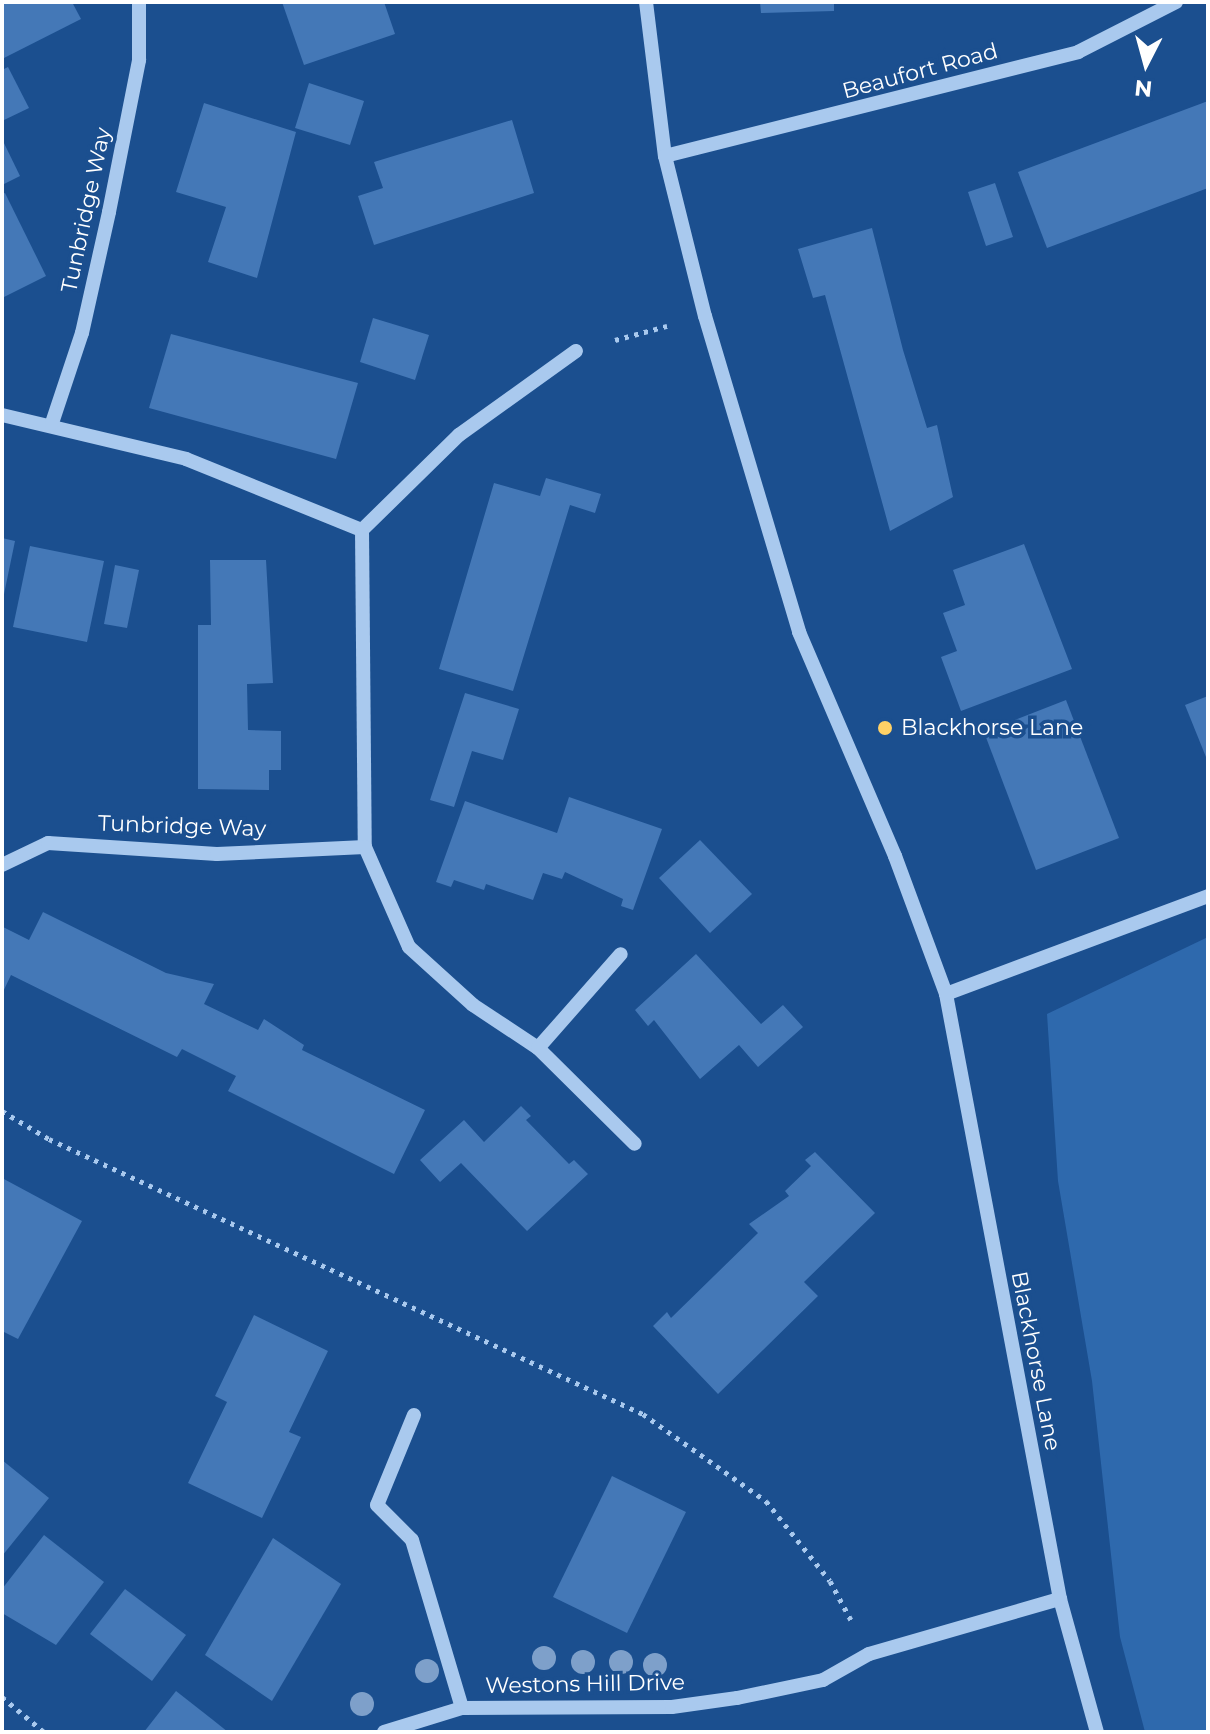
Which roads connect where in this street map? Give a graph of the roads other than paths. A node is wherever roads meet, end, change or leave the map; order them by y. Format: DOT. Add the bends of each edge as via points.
graph roads {
  1 [pos="139,2"];
  2 [pos="646,2"];
  3 [pos="1176,2"];
  4 [pos="665,156"];
  5 [pos="576,351"];
  6 [pos="2,415"];
  7 [pos="52,423"];
  8 [pos="362,530"];
  9 [pos="365,847"];
  10 [pos="2,865"];
  11 [pos="1208,896"];
  12 [pos="621,954"];
  13 [pos="946,994"];
  14 [pos="538,1048"];
  15 [pos="635,1144"];
  16 [pos="414,1415"];
  17 [pos="1060,1599"];
  18 [pos="462,1708"];
  19 [pos="384,1732"];
  20 [pos="1097,1732"];
  1 -- 7 [label="street, Tunbridge Way" via="139,60 109,212 82,333"];
  2 -- 4 [label="street, Blackhorse Lane"];
  3 -- 4 [label="street, Beaufort Road" via="1078,52"];
  4 -- 13 [label="street, Blackhorse Lane" via="705,316 799,632 895,856"];
  5 -- 8 [label="street" via="459,435"];
  6 -- 7 [label="street"];
  7 -- 8 [label="street" via="186,459"];
  8 -- 9 [label="street"];
  9 -- 10 [label="street, Tunbridge Way" via="217,854 48,843"];
  9 -- 14 [label="street" via="409,947 473,1005"];
  11 -- 13 [label="street"];
  12 -- 14 [label="street"];
  13 -- 17 [label="street, Blackhorse Lane"];
  14 -- 15 [label="street"];
  16 -- 18 [label="street" via="377,1505 412,1540"];
  17 -- 18 [label="street, Westons Hill Drive" via="869,1654 823,1680 672,1707"];
  17 -- 20 [label="street, Blackhorse Lane"];
  18 -- 19 [label="street, Westons Hill Drive"];
}
